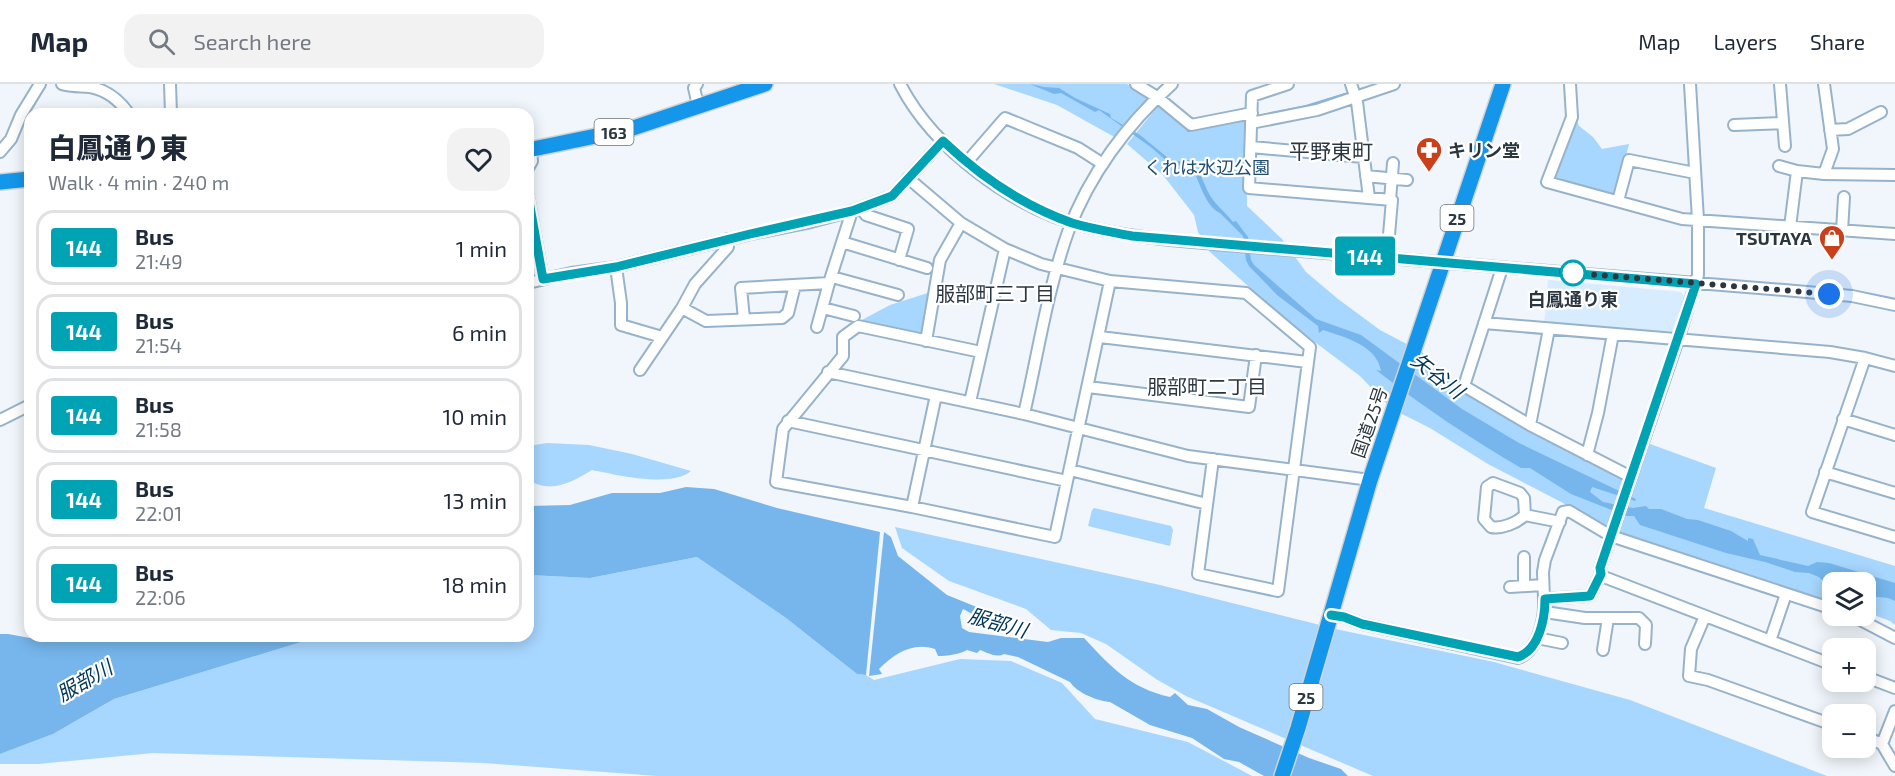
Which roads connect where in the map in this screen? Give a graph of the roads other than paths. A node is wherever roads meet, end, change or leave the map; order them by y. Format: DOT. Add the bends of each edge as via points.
graph roads {
  1 [pos="40,84"];
  2 [pos="62,84"];
  3 [pos="170,84"];
  4 [pos="696,84"];
  5 [pos="765,84"];
  6 [pos="900,84"];
  7 [pos="1136,84"];
  8 [pos="1172,84"];
  9 [pos="1288,84"];
  10 [pos="1351,84"];
  11 [pos="1394,84"];
  12 [pos="1503,84"];
  13 [pos="1570,84"];
  14 [pos="1690,84"];
  15 [pos="1780,84"];
  16 [pos="1824,84"];
  17 [pos="1356,96"];
  18 [pos="1155,100"];
  19 [pos="698,105"];
  20 [pos="25,108"];
  21 [pos="124,108"];
  22 [pos="171,108"];
  23 [pos="24,110"];
  24 [pos="1881,112"];
  25 [pos="1252,118"];
  26 [pos="1783,123"];
  27 [pos="1734,125"];
  28 [pos="1830,130"];
  29 [pos="943,141"];
  30 [pos="1251,147"];
  31 [pos="1785,147"];
  32 [pos="534,149"];
  33 [pos="0,152"];
  34 [pos="1364,156"];
  35 [pos="966,163"];
  36 [pos="1393,163"];
  37 [pos="1103,164"];
  38 [pos="1779,166"];
  39 [pos="1797,171"];
  40 [pos="1695,173"];
  41 [pos="1824,174"];
  42 [pos="1895,175"];
  43 [pos="1366,176"];
  44 [pos="908,178"];
  45 [pos="1392,178"];
  46 [pos="24,180"];
  47 [pos="1407,180"];
  48 [pos="0,182"];
  49 [pos="1844,197"];
  50 [pos="1368,198"];
  51 [pos="1390,200"];
  52 [pos="1618,201"];
  53 [pos="856,210"];
  54 [pos="1698,220"];
  55 [pos="962,223"];
  56 [pos="1072,223"];
  57 [pos="1790,227"];
  58 [pos="534,229"];
  59 [pos="1842,231"];
  60 [pos="1895,234"];
  61 [pos="728,239"];
  62 [pos="842,243"];
  63 [pos="1005,249"];
  64 [pos="1388,258"];
  65 [pos="899,260"];
  66 [pos="1443,263"];
  67 [pos="616,267"];
  68 [pos="927,268"];
  69 [pos="1057,268"];
  70 [pos="1502,268"];
  71 [pos="543,279"];
  72 [pos="831,280"];
  73 [pos="534,281"];
  74 [pos="1110,281"];
  75 [pos="1696,284"];
  76 [pos="795,285"];
  77 [pos="898,295"];
  78 [pos="1895,305"];
  79 [pos="682,308"];
  80 [pos="823,308"];
  81 [pos="854,316"];
  82 [pos="744,319"];
  83 [pos="1485,323"];
  84 [pos="817,327"];
  85 [pos="1549,329"];
  86 [pos="1613,334"];
  87 [pos="662,337"];
  88 [pos="1100,337"];
  89 [pos="926,340"];
  90 [pos="1678,340"];
  91 [pos="981,352"];
  92 [pos="1256,355"];
  93 [pos="1865,358"];
  94 [pos="1307,362"];
  95 [pos="1895,366"];
  96 [pos="640,370"];
  97 [pos="828,372"];
  98 [pos="1088,387"];
  99 [pos="936,395"];
  100 [pos="970,402"];
  101 [pos="24,408"];
  102 [pos="1024,414"];
  103 [pos="0,419"];
  104 [pos="1843,419"];
  105 [pos="788,421"];
  106 [pos="1530,426"];
  107 [pos="1078,428"];
  108 [pos="1895,435"];
  109 [pos="923,450"];
  110 [pos="1587,455"];
  111 [pos="1213,459"];
  112 [pos="1294,469"];
  113 [pos="1825,472"];
  114 [pos="1069,475"];
  115 [pos="1631,477"];
  116 [pos="1370,480"];
  117 [pos="1895,493"];
  118 [pos="1207,504"];
  119 [pos="912,507"];
  120 [pos="1525,515"];
  121 [pos="1560,522"];
  122 [pos="1611,536"];
  123 [pos="1895,537"];
  124 [pos="1524,557"];
  125 [pos="1601,574"];
  126 [pos="1543,585"];
  127 [pos="1524,586"];
  128 [pos="1509,587"];
  129 [pos="1786,594"];
  130 [pos="1545,599"];
  131 [pos="1822,605"];
  132 [pos="1545,612"];
  133 [pos="1705,616"];
  134 [pos="1330,617"];
  135 [pos="1608,618"];
  136 [pos="1872,626"];
  137 [pos="1537,638"];
  138 [pos="1895,638"];
  139 [pos="1770,641"];
  140 [pos="1562,643"];
  141 [pos="1646,644"];
  142 [pos="1603,650"];
  143 [pos="1822,661"];
  144 [pos="1876,681"];
  145 [pos="1895,688"];
  146 [pos="1895,711"];
  147 [pos="1822,721"];
  148 [pos="1892,728"];
  149 [pos="1876,741"];
  150 [pos="1882,744"];
  151 [pos="1895,766"];
  152 [pos="1282,776"];
  1 -- 20 [label="street"];
  2 -- 21 [label="street" via="102,91"];
  3 -- 22 [label="street"];
  4 -- 19 [label="street"];
  5 -- 19 [label="highway, 163"];
  6 -- 29 [label="street"];
  7 -- 18 [label="street"];
  8 -- 18 [label="street"];
  9 -- 25 [label="street" via="1252,96"];
  10 -- 17 [label="street"];
  11 -- 17 [label="street"];
  12 -- 66 [label="highway, 国道25号 / 25"];
  13 -- 52 [label="street" via="1572,117 1547,182"];
  14 -- 40 [label="street"];
  15 -- 26 [label="street"];
  16 -- 28 [label="street"];
  17 -- 25 [label="street" via="1317,110"];
  17 -- 34 [label="street"];
  18 -- 25 [label="street" via="1191,125"];
  18 -- 37 [label="street"];
  19 -- 32 [label="highway, 163" via="630,129"];
  23 -- 33 [label="street" via="11,139"];
  24 -- 28 [label="street" via="1848,129"];
  25 -- 30 [label="street"];
  26 -- 27 [label="street"];
  26 -- 31 [label="street"];
  28 -- 41 [label="street" via="1833,149"];
  29 -- 35 [label="street"];
  29 -- 44 [label="street"];
  30 -- 34 [label="street"];
  30 -- 50 [label="street" via="1249,188"];
  34 -- 43 [label="street"];
  35 -- 37 [label="street" via="1005,118 1078,148"];
  35 -- 56 [label="street" via="1018,198"];
  36 -- 45 [label="street"];
  37 -- 56 [label="street"];
  38 -- 39 [label="street"];
  39 -- 41 [label="street"];
  39 -- 57 [label="street"];
  40 -- 52 [label="street" via="1629,160"];
  40 -- 54 [label="street"];
  41 -- 42 [label="street"];
  43 -- 45 [label="street"];
  43 -- 50 [label="street"];
  44 -- 53 [label="street" via="892,196"];
  44 -- 55 [label="street"];
  45 -- 47 [label="street"];
  45 -- 51 [label="street"];
  46 -- 48 [label="highway"];
  49 -- 59 [label="street"];
  50 -- 51 [label="street"];
  51 -- 64 [label="street"];
  52 -- 54 [label="street"];
  53 -- 61 [label="street"];
  53 -- 62 [label="street"];
  53 -- 65 [label="street" via="908,229"];
  54 -- 57 [label="street"];
  54 -- 75 [label="street"];
  55 -- 63 [label="street"];
  55 -- 89 [label="street" via="940,260"];
  56 -- 64 [label="street" via="1132,236"];
  56 -- 69 [label="street"];
  57 -- 59 [label="street"];
  58 -- 71 [label="street"];
  59 -- 60 [label="street"];
  61 -- 67 [label="street"];
  61 -- 79 [label="street" via="728,246 695,284"];
  62 -- 65 [label="street"];
  62 -- 72 [label="street"];
  63 -- 69 [label="street"];
  63 -- 91 [label="street"];
  64 -- 66 [label="street"];
  65 -- 68 [label="street"];
  66 -- 70 [label="street"];
  66 -- 116 [label="highway, 国道25号 / 25"];
  67 -- 71 [label="street"];
  67 -- 87 [label="street" via="621,325"];
  69 -- 74 [label="street"];
  69 -- 102 [label="street"];
  70 -- 75 [label="street"];
  70 -- 83 [label="street"];
  71 -- 73 [label="street"];
  72 -- 76 [label="street"];
  72 -- 77 [label="street"];
  72 -- 80 [label="street"];
  74 -- 88 [label="street"];
  74 -- 94 [label="street" via="1246,292 1310,347"];
  75 -- 78 [label="street" via="1852,296"];
  75 -- 90 [label="street"];
  76 -- 82 [label="street" via="788,314 782,318"];
  76 -- 82 [label="street" via="741,288"];
  79 -- 82 [label="street" via="706,321"];
  79 -- 87 [label="street"];
  80 -- 81 [label="street"];
  80 -- 84 [label="street"];
  83 -- 85 [label="street"];
  83 -- 106 [label="street" via="1464,386"];
  85 -- 86 [label="street"];
  85 -- 106 [label="street"];
  86 -- 90 [label="street"];
  86 -- 110 [label="street"];
  87 -- 96 [label="street"];
  88 -- 92 [label="street"];
  88 -- 98 [label="street"];
  89 -- 91 [label="street"];
  89 -- 97 [label="street" via="858,326 843,337 843,356"];
  90 -- 93 [label="street"];
  90 -- 115 [label="street"];
  91 -- 100 [label="street"];
  92 -- 94 [label="street"];
  92 -- 98 [label="street" via="1249,406"];
  93 -- 95 [label="street"];
  93 -- 104 [label="street"];
  94 -- 112 [label="street"];
  97 -- 99 [label="street"];
  97 -- 105 [label="street"];
  98 -- 107 [label="street"];
  99 -- 100 [label="street"];
  99 -- 109 [label="street"];
  100 -- 102 [label="street"];
  101 -- 103 [label="street"];
  102 -- 107 [label="street"];
  104 -- 108 [label="street"];
  104 -- 113 [label="street"];
  105 -- 109 [label="street"];
  105 -- 119 [label="street" via="783,429 776,482"];
  106 -- 110 [label="street"];
  107 -- 111 [label="street"];
  107 -- 114 [label="street"];
  109 -- 114 [label="street"];
  109 -- 119 [label="street"];
  110 -- 115 [label="street"];
  111 -- 112 [label="street"];
  111 -- 118 [label="street"];
  112 -- 116 [label="street"];
  112 -- 118 [label="street" via="1278,591 1198,574"];
  113 -- 117 [label="street"];
  113 -- 123 [label="street" via="1812,512"];
  114 -- 118 [label="street"];
  114 -- 119 [label="street" via="1055,537"];
  115 -- 122 [label="street"];
  116 -- 134 [label="highway, 国道25号 / 25"];
  120 -- 120 [label="street" via="1499,528 1491,527 1484,519 1487,487 1494,483 1520,493"];
  120 -- 121 [label="street"];
  121 -- 122 [label="street" via="1563,513 1569,511"];
  121 -- 126 [label="street" via="1545,560"];
  122 -- 125 [label="street"];
  122 -- 129 [label="street"];
  124 -- 127 [label="street"];
  125 -- 130 [label="street" via="1590,596"];
  125 -- 133 [label="street"];
  126 -- 127 [label="street"];
  126 -- 130 [label="street"];
  127 -- 128 [label="street"];
  129 -- 131 [label="street"];
  129 -- 139 [label="street"];
  130 -- 132 [label="street"];
  132 -- 135 [label="street"];
  132 -- 137 [label="street"];
  133 -- 139 [label="street"];
  133 -- 147 [label="street" via="1691,650 1689,676"];
  134 -- 137 [label="street" via="1518,657"];
  134 -- 152 [label="highway, 国道25号 / 25"];
  135 -- 141 [label="street" via="1639,618 1646,625"];
  135 -- 142 [label="street"];
  136 -- 138 [label="street"];
  137 -- 140 [label="street"];
  139 -- 143 [label="street"];
  144 -- 145 [label="street"];
  146 -- 148 [label="street"];
  148 -- 150 [label="street"];
  149 -- 150 [label="street"];
  150 -- 151 [label="street"];
}
